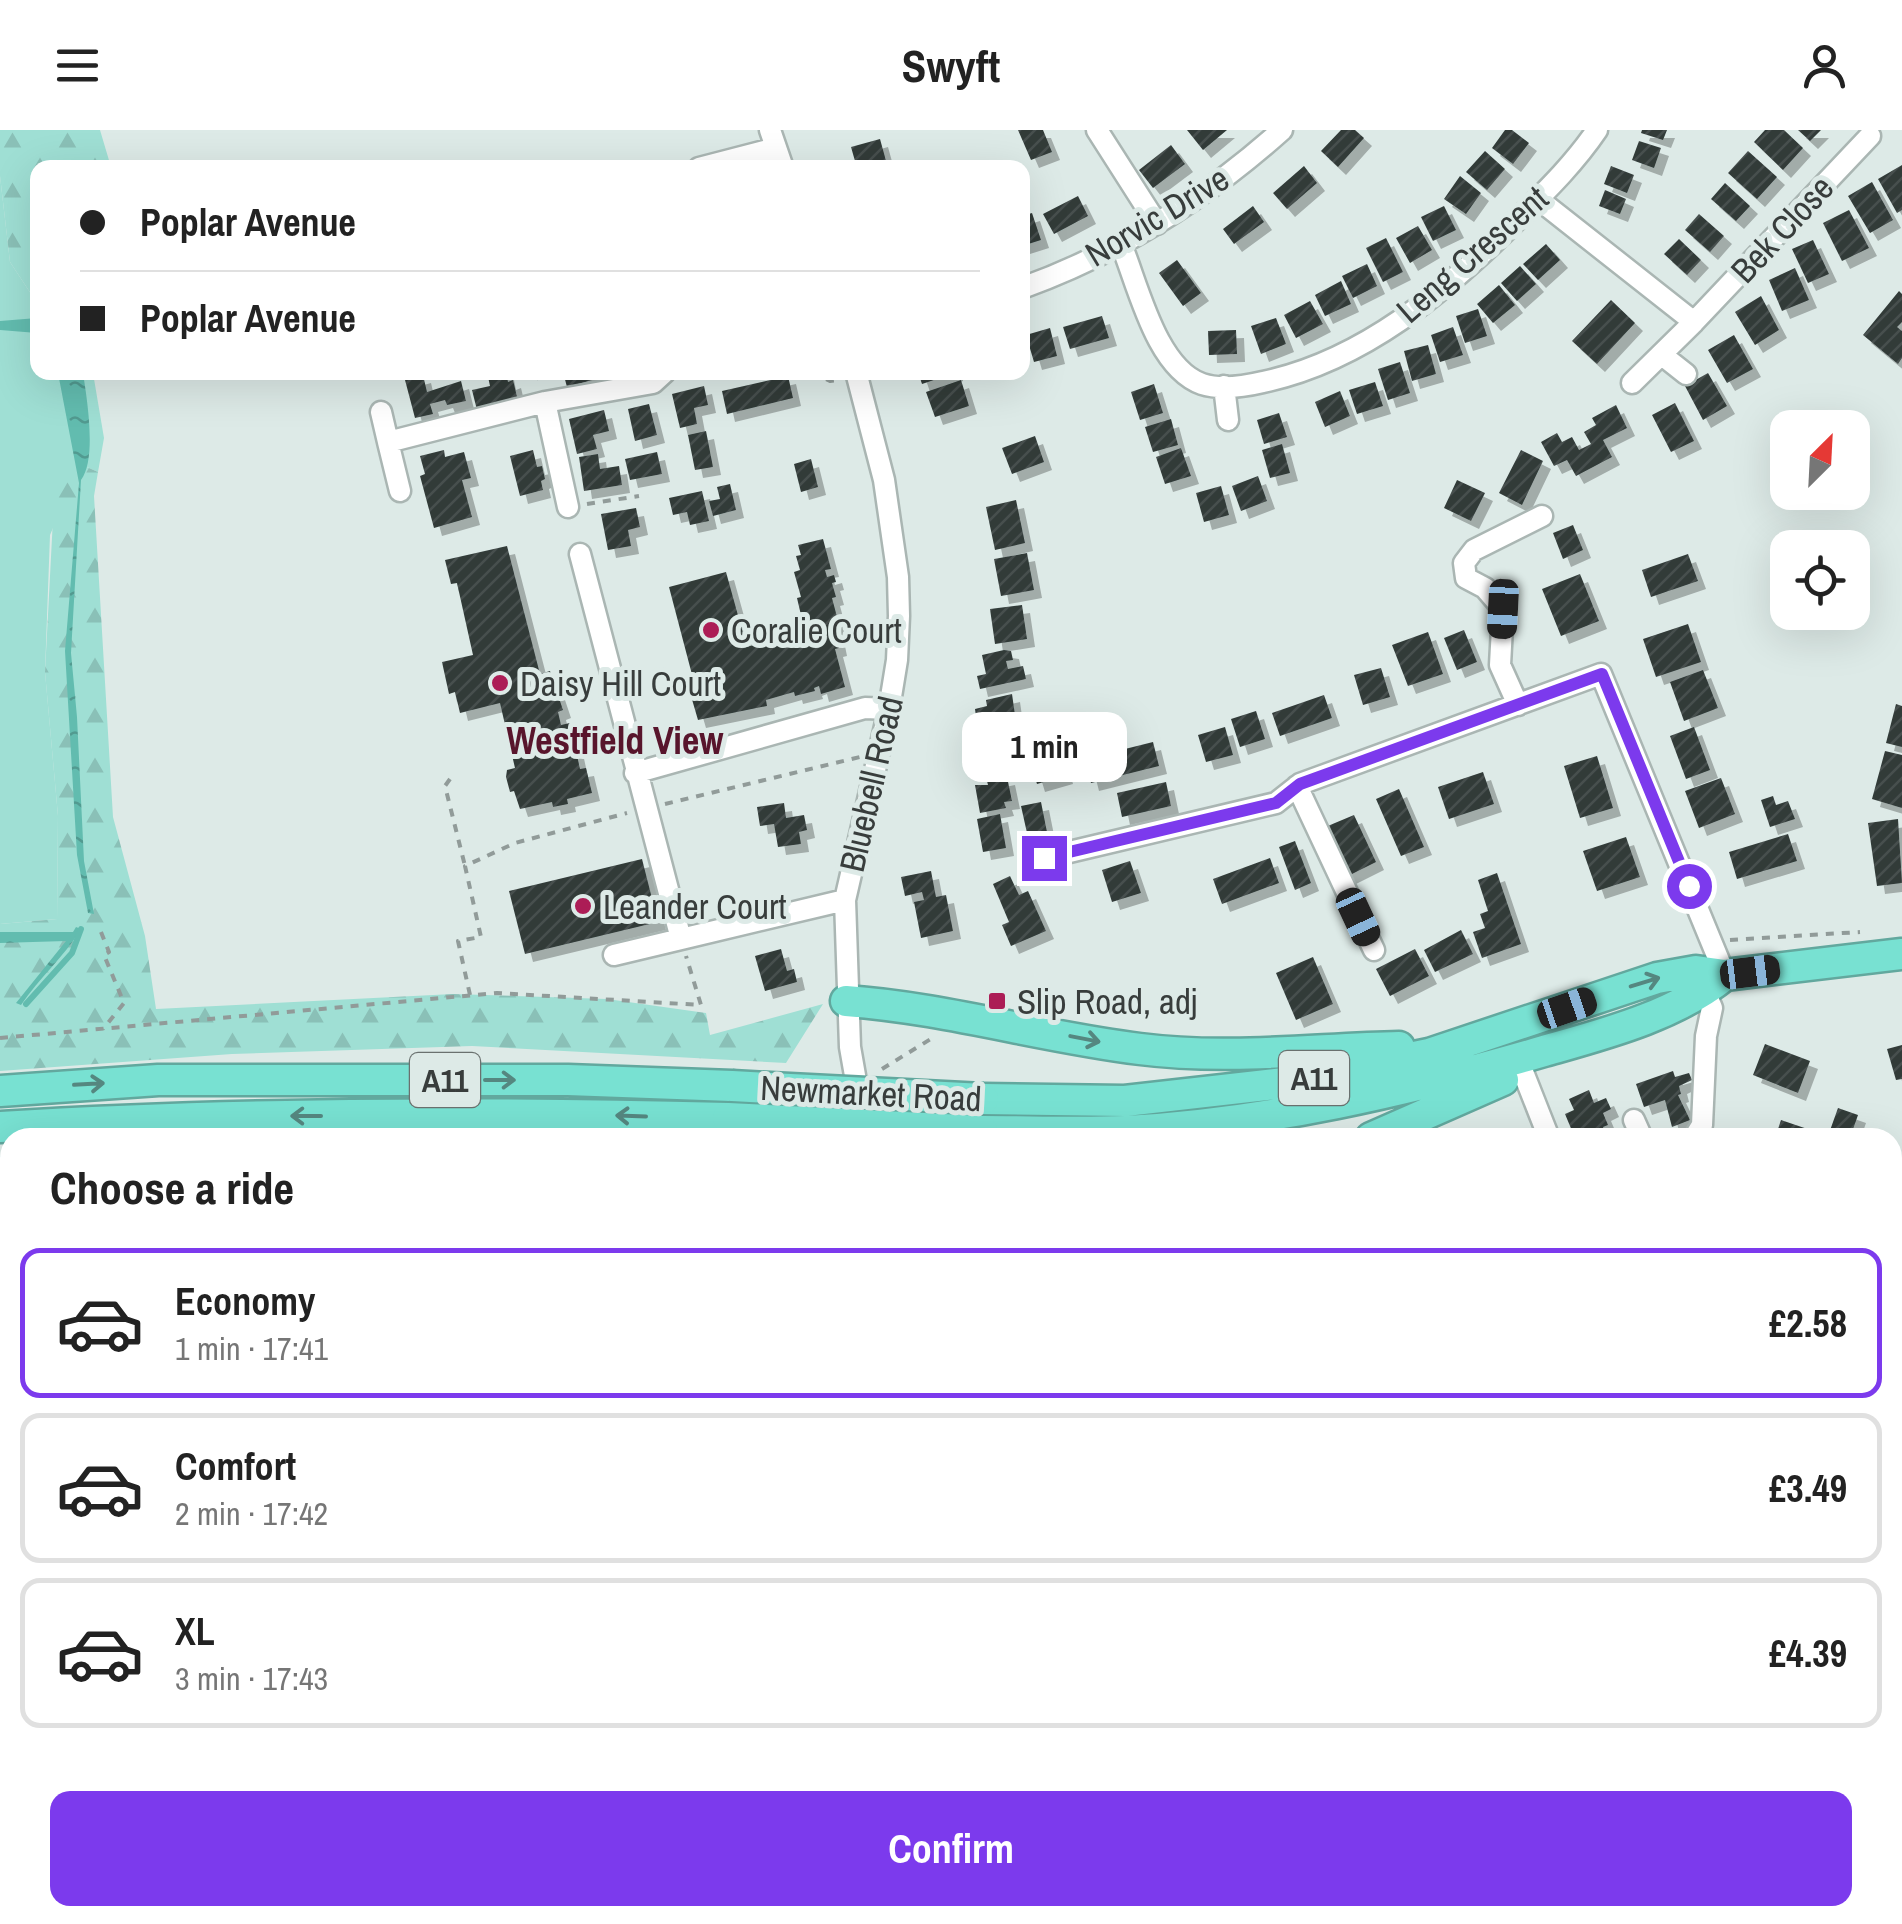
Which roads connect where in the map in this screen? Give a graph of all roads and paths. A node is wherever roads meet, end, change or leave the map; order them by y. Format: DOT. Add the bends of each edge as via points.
graph roads {
  1 [pos="1097,130"];
  2 [pos="1282,130"];
  3 [pos="1597,130"];
  4 [pos="1870,136"];
  5 [pos="776,149"];
  6 [pos="731,160"];
  7 [pos="1538,200"];
  8 [pos="1157,224"];
  9 [pos="1121,244"];
  10 [pos="1030,284"];
  11 [pos="1694,322"];
  12 [pos="1662,354"];
  13 [pos="1686,374"];
  14 [pos="656,380"];
  15 [pos="858,380"];
  16 [pos="1632,383"];
  17 [pos="1224,386"];
  18 [pos="545,402"];
  19 [pos="380,412"];
  20 [pos="1228,420"];
  21 [pos="388,442"];
  22 [pos="400,490"];
  23 [pos="640,496"];
  24 [pos="568,507"];
  25 [pos="1542,516"];
  26 [pos="580,554"];
  27 [pos="1518,705"];
  28 [pos="890,710"];
  29 [pos="864,756"];
  30 [pos="860,772"];
  31 [pos="635,773"];
  32 [pos="450,779"];
  33 [pos="1298,786"];
  34 [pos="1044,858"];
  35 [pos="845,900"];
  36 [pos="101,932"];
  37 [pos="1873,932"];
  38 [pos="681,938"];
  39 [pos="1712,942"];
  40 [pos="1374,950"];
  41 [pos="1902,954"];
  42 [pos="614,955"];
  43 [pos="1715,983"];
  44 [pos="470,996"];
  45 [pos="846,1001"];
  46 [pos="972,1018"];
  47 [pos="103,1029"];
  48 [pos="1606,1034"];
  49 [pos="0,1038"];
  50 [pos="1428,1054"];
  51 [pos="1522,1072"];
  52 [pos="874,1075"];
  53 [pos="0,1091"];
  54 [pos="0,1127"];
  55 [pos="865,1128"];
  56 [pos="940,1128"];
  57 [pos="1154,1128"];
  58 [pos="1394,1128"];
  59 [pos="1545,1128"];
  60 [pos="1700,1128"];
  1 -- 8 [label="street"];
  2 -- 8 [label="street, Norvic Drive"];
  3 -- 7 [label="street, Leng Crescent"];
  4 -- 11 [label="street, Bek Close"];
  5 -- 6 [label="street"];
  7 -- 11 [label="street"];
  7 -- 17 [label="street, Leng Crescent" via="1460,274 1344,354 1286,377"];
  8 -- 9 [label="street, Norvic Drive"];
  9 -- 10 [label="street, Norvic Drive"];
  9 -- 17 [label="street, Leng Crescent" via="1164,352 1202,384"];
  11 -- 12 [label="street, Bek Close"];
  12 -- 13 [label="street"];
  12 -- 16 [label="street, Bek Close"];
  14 -- 18 [label="street"];
  15 -- 28 [label="street, Bluebell Road" via="884,480 898,578"];
  17 -- 20 [label="street"];
  18 -- 21 [label="street"];
  18 -- 24 [label="street"];
  19 -- 21 [label="street"];
  21 -- 22 [label="street"];
  23 -- 24 [label="path"];
  25 -- 27 [label="street" via="1474,550 1464,563 1466,578 1503,609 1500,666"];
  26 -- 31 [label="street"];
  27 -- 33 [label="street"];
  27 -- 39 [label="street" via="1602,674"];
  28 -- 31 [label="street" via="865,708"];
  28 -- 35 [label="street, Bluebell Road"];
  29 -- 30 [label="path"];
  31 -- 38 [label="street"];
  32 -- 44 [label="path" via="445,786 482,936 458,941"];
  33 -- 34 [label="street" via="1276,803"];
  33 -- 40 [label="street"];
  35 -- 38 [label="street"];
  35 -- 45 [label="street, Bluebell Road"];
  36 -- 47 [label="path" via="124,1002"];
  37 -- 39 [label="path"];
  38 -- 42 [label="street"];
  38 -- 44 [label="path" via="701,1005"];
  39 -- 43 [label="street"];
  41 -- 43 [label="highway, Newmarket Road / A11"];
  43 -- 48 [label="highway, Newmarket Road / A11"];
  50 -- 43 [label="highway, Newmarket Road / A11, one-way" via="1657,978 1696,972"];
  43 -- 60 [label="street"];
  44 -- 47 [label="path"];
  45 -- 46 [label="highway, A11"];
  45 -- 55 [label="street, Bluebell Road"];
  46 -- 50 [label="highway, A11, one-way" via="1140,1050 1230,1056 1415,1047"];
  46 -- 52 [label="path"];
  47 -- 49 [label="path"];
  48 -- 51 [label="highway"];
  48 -- 57 [label="highway, Newmarket Road / A11, one-way, bridge" via="1408,1090 1277,1115"];
  53 -- 50 [label="highway, Newmarket Road / A11, one-way, bridge" via="158,1080 568,1080 1126,1101 1293,1082"];
  51 -- 58 [label="highway"];
  51 -- 59 [label="street"];
  56 -- 54 [label="highway, Newmarket Road / A11, one-way, bridge" via="571,1114 172,1118"];
}
